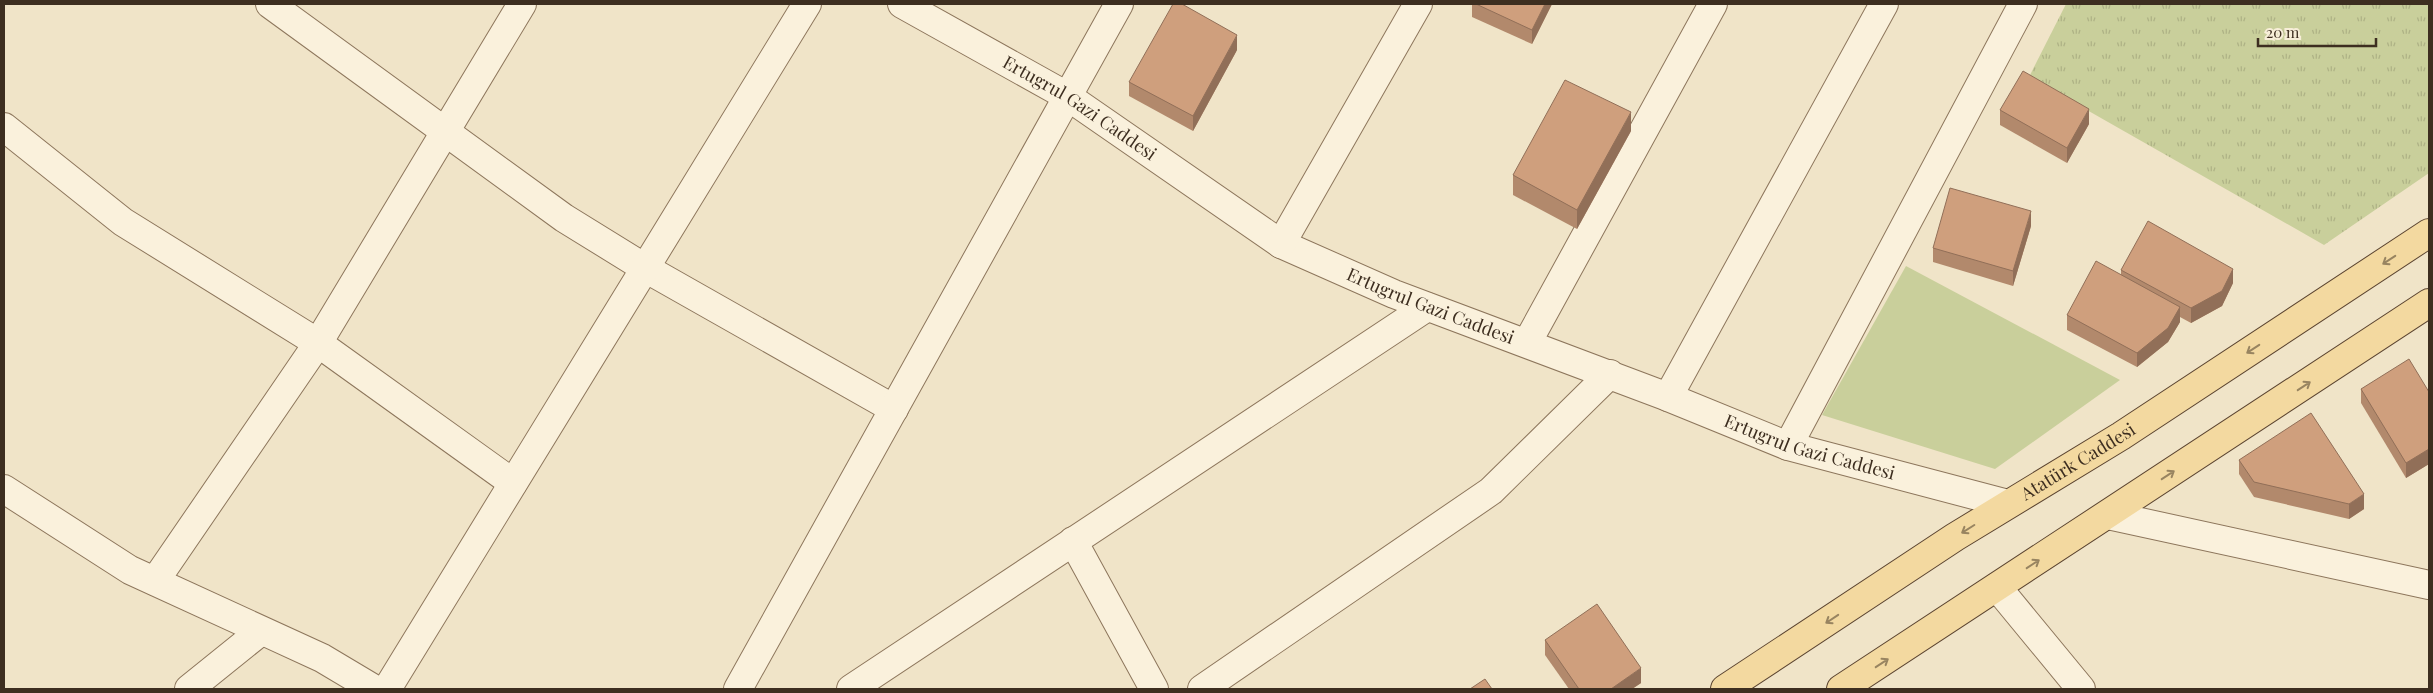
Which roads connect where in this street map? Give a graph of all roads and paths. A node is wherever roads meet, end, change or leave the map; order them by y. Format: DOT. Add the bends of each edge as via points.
graph roads {
  1 [pos="270,4"];
  2 [pos="522,4"];
  3 [pos="806,4"];
  4 [pos="902,4"];
  5 [pos="1119,4"];
  6 [pos="1418,4"];
  7 [pos="1713,4"];
  8 [pos="1884,4"];
  9 [pos="2023,4"];
  10 [pos="1068,96"];
  11 [pos="4,127"];
  12 [pos="445,131"];
  13 [pos="2429,233"];
  14 [pos="1281,244"];
  15 [pos="645,268"];
  16 [pos="2429,303"];
  17 [pos="1427,307"];
  18 [pos="318,343"];
  19 [pos="1527,343"];
  20 [pos="1610,374"];
  21 [pos="1668,397"];
  22 [pos="894,409"];
  23 [pos="1788,446"];
  24 [pos="513,483"];
  25 [pos="4,490"];
  26 [pos="2008,504"];
  27 [pos="2108,515"];
  28 [pos="1073,541"];
  29 [pos="155,581"];
  30 [pos="2429,585"];
  31 [pos="1997,588"];
  32 [pos="261,630"];
  33 [pos="189,689"];
  34 [pos="374,689"];
  35 [pos="387,689"];
  36 [pos="738,689"];
  37 [pos="851,689"];
  38 [pos="1154,689"];
  39 [pos="1202,689"];
  40 [pos="1725,689"];
  41 [pos="1841,689"];
  42 [pos="2081,689"];
  1 -- 12 [label="street"];
  2 -- 12 [label="street"];
  3 -- 15 [label="street"];
  4 -- 10 [label="street, Ertugrul Gazi Caddesi"];
  5 -- 10 [label="street"];
  6 -- 14 [label="street"];
  7 -- 19 [label="street"];
  8 -- 21 [label="street"];
  9 -- 23 [label="street"];
  10 -- 14 [label="street, Ertugrul Gazi Caddesi"];
  10 -- 22 [label="street"];
  11 -- 18 [label="street" via="123,222"];
  12 -- 15 [label="street" via="564,218"];
  12 -- 18 [label="street"];
  13 -- 26 [label="main road, Atatürk Caddesi, one-way" via="2121,436"];
  14 -- 17 [label="street, Ertugrul Gazi Caddesi"];
  15 -- 22 [label="street"];
  15 -- 24 [label="street"];
  27 -- 16 [label="main road, one-way"];
  17 -- 19 [label="street, Ertugrul Gazi Caddesi"];
  17 -- 28 [label="street"];
  18 -- 24 [label="street"];
  18 -- 29 [label="street"];
  19 -- 20 [label="street, Ertugrul Gazi Caddesi"];
  20 -- 21 [label="street, Ertugrul Gazi Caddesi"];
  20 -- 39 [label="street" via="1491,491"];
  21 -- 23 [label="street, Ertugrul Gazi Caddesi"];
  22 -- 36 [label="street"];
  23 -- 26 [label="street, Ertugrul Gazi Caddesi"];
  24 -- 35 [label="street"];
  25 -- 29 [label="street" via="130,570"];
  26 -- 40 [label="main road, Atatürk Caddesi, one-way"];
  27 -- 30 [label="street"];
  31 -- 27 [label="main road, one-way"];
  28 -- 37 [label="street"];
  28 -- 38 [label="street"];
  29 -- 32 [label="street"];
  41 -- 31 [label="main road, one-way"];
  31 -- 42 [label="street"];
  32 -- 33 [label="street"];
  32 -- 34 [label="street" via="322,658"];
}
